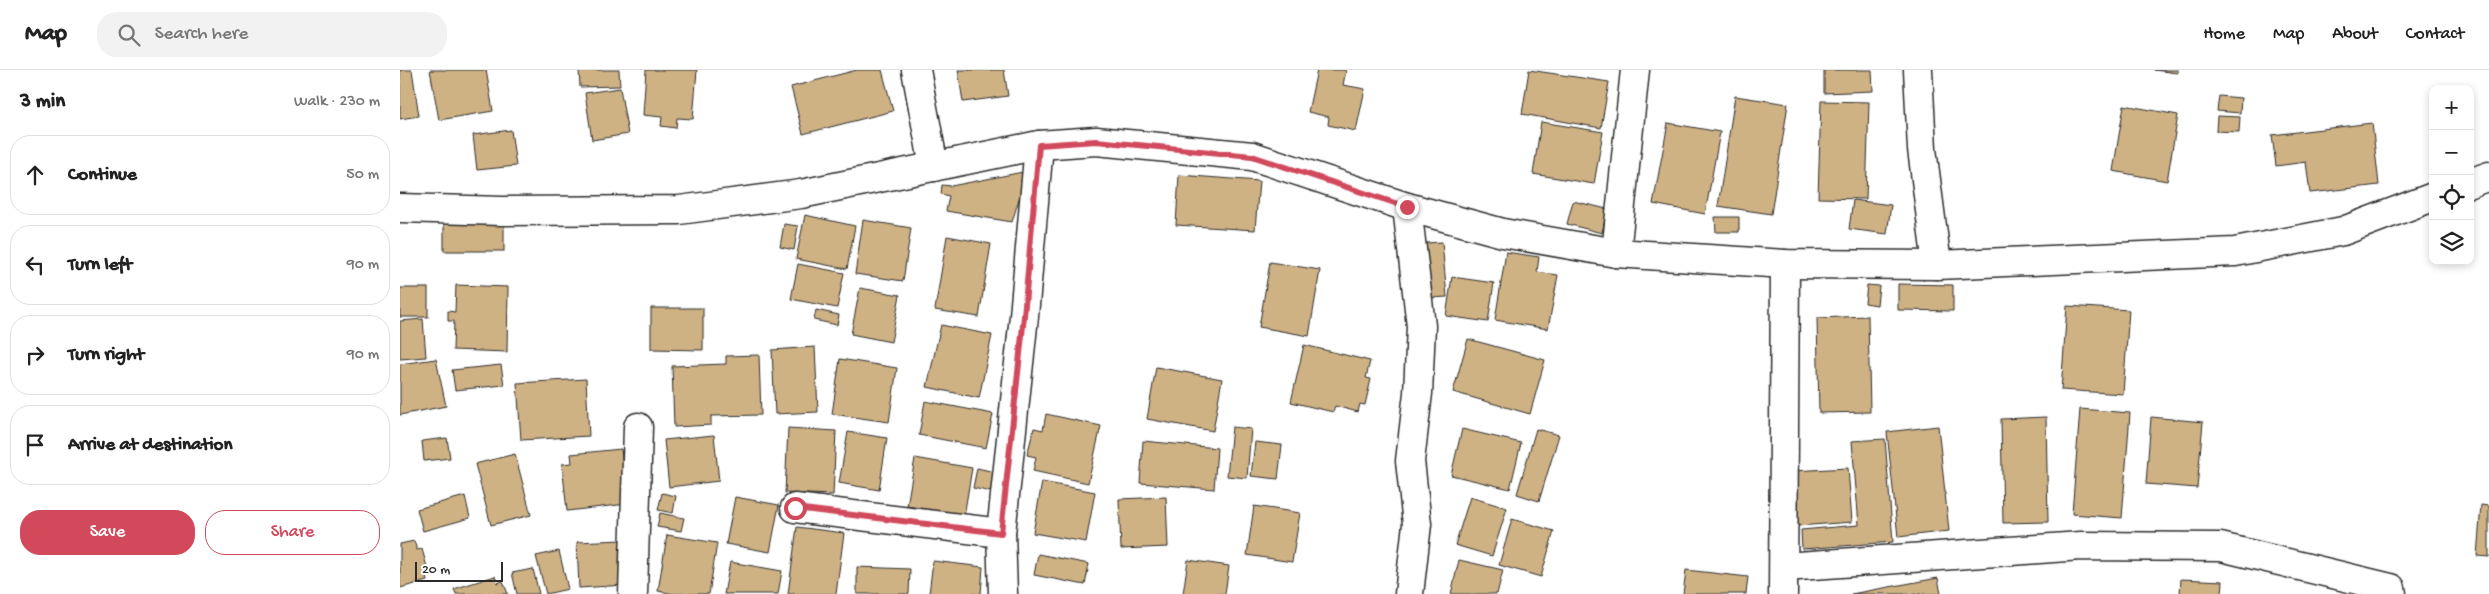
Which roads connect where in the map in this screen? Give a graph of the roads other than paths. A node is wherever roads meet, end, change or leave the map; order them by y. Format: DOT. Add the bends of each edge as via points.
graph roads {
  1 [pos="916,70"];
  2 [pos="1635,70"];
  3 [pos="1918,70"];
  4 [pos="1039,145"];
  5 [pos="934,167"];
  6 [pos="2489,176"];
  7 [pos="2474,182"];
  8 [pos="2429,199"];
  9 [pos="1407,207"];
  10 [pos="400,208"];
  11 [pos="1616,253"];
  12 [pos="1785,264"];
  13 [pos="1937,265"];
  14 [pos="638,428"];
  15 [pos="795,508"];
  16 [pos="1001,533"];
  17 [pos="1783,581"];
  18 [pos="633,594"];
  19 [pos="1003,594"];
  20 [pos="1409,594"];
  21 [pos="2392,594"];
  1 -- 5 [label="street"];
  2 -- 11 [label="street"];
  3 -- 13 [label="street" via="1922,149"];
  4 -- 5 [label="street"];
  4 -- 9 [label="street" via="1096,141 1252,156"];
  4 -- 16 [label="street"];
  5 -- 10 [label="street" via="801,194 679,210"];
  6 -- 7 [label="street"];
  8 -- 13 [label="street" via="2343,231 2235,252"];
  9 -- 11 [label="street" via="1503,233"];
  9 -- 20 [label="street" via="1421,326 1410,461 1417,524"];
  11 -- 12 [label="street"];
  12 -- 13 [label="street"];
  12 -- 17 [label="street"];
  14 -- 18 [label="street"];
  15 -- 16 [label="street"];
  16 -- 19 [label="street"];
  17 -- 21 [label="street" via="2081,546 2221,547 2391,588"];
}
